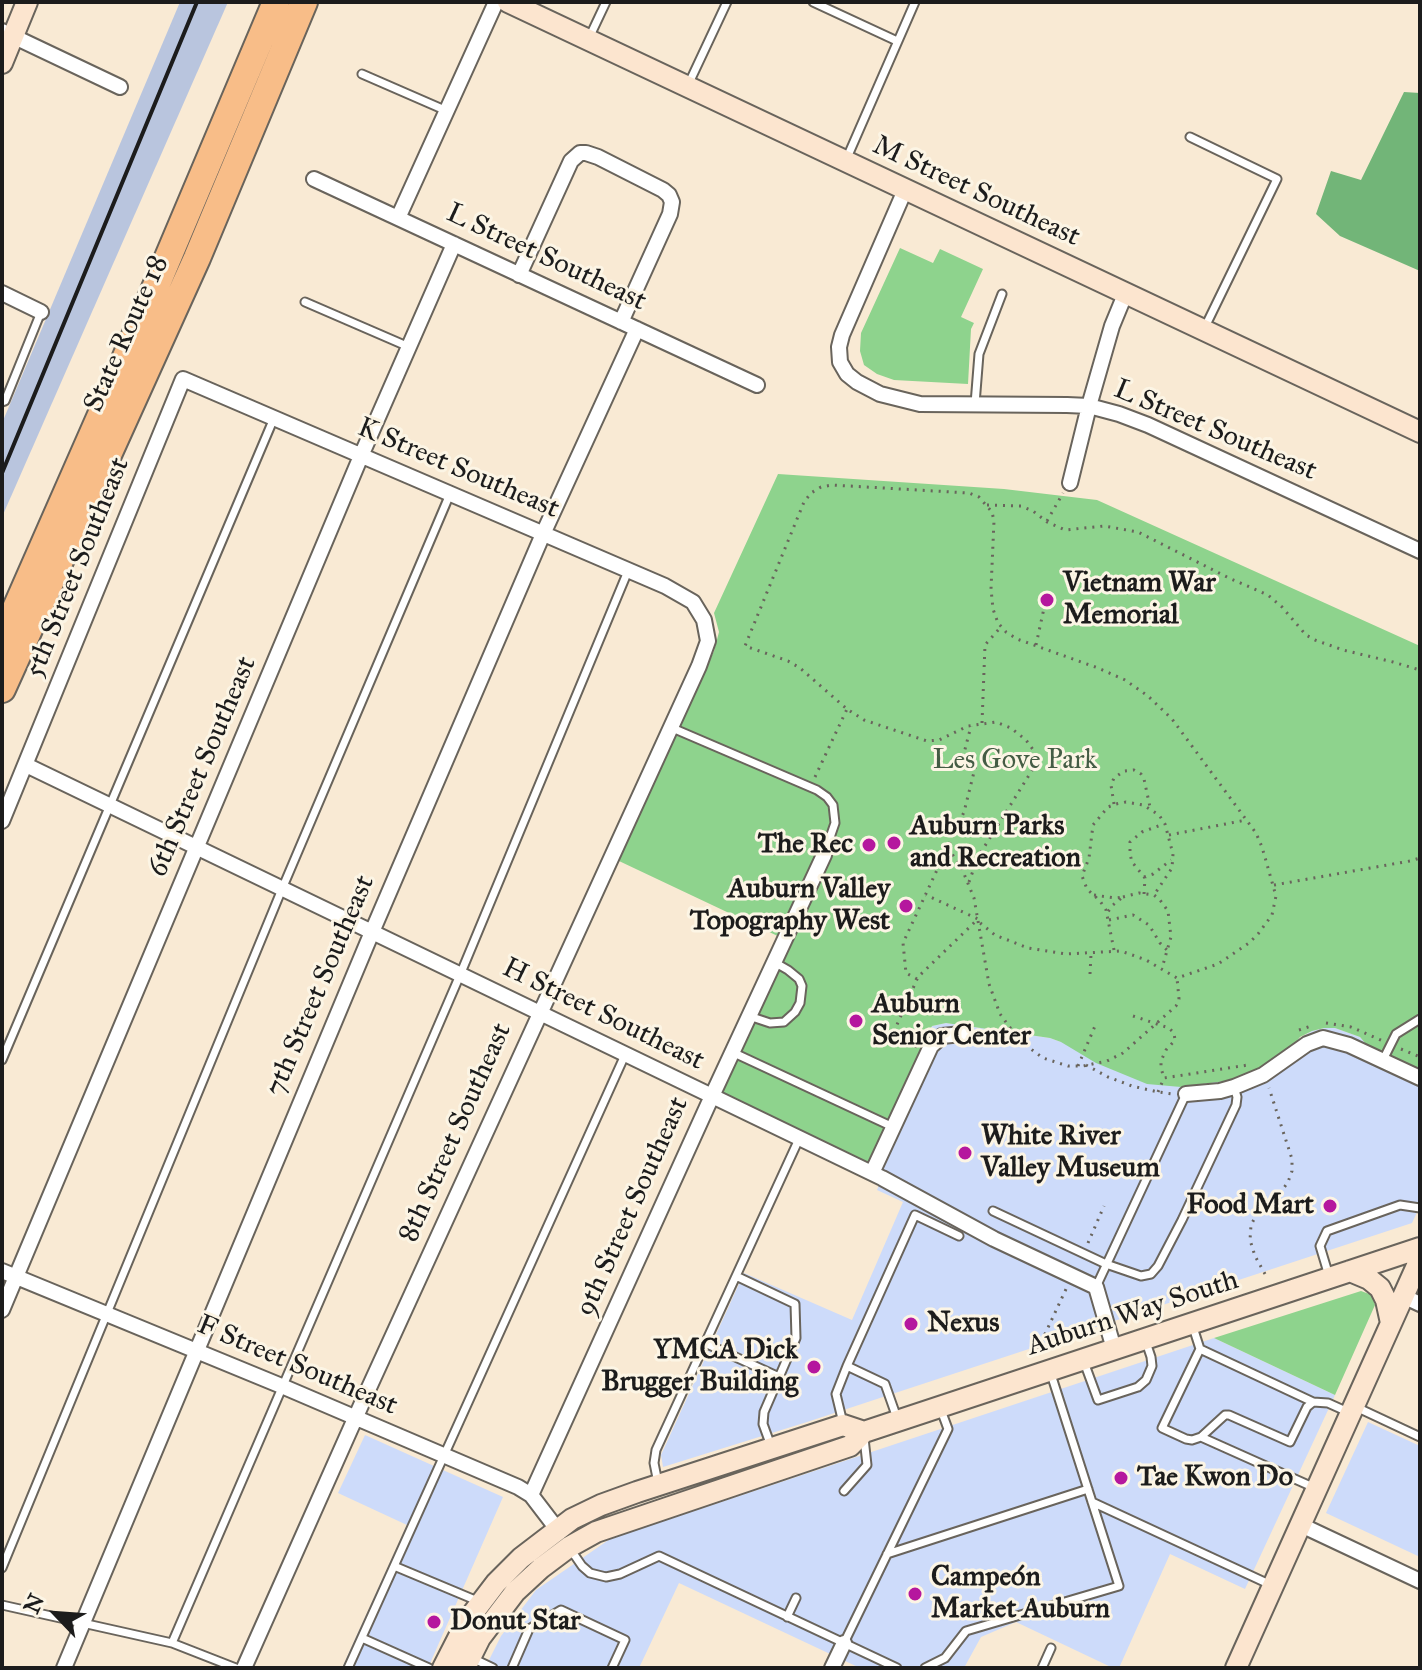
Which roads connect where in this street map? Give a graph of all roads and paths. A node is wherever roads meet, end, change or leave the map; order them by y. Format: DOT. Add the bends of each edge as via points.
graph roads {
  1 [pos="27,2"];
  2 [pos="276,2"];
  3 [pos="304,2"];
  4 [pos="496,2"];
  5 [pos="508,2"];
  6 [pos="606,2"];
  7 [pos="727,2"];
  8 [pos="813,2"];
  9 [pos="915,2"];
  10 [pos="7,34"];
  11 [pos="589,40"];
  12 [pos="897,41"];
  13 [pos="2,63"];
  14 [pos="362,74"];
  15 [pos="120,87"];
  16 [pos="686,88"];
  17 [pos="447,111"];
  18 [pos="1190,137"];
  19 [pos="845,162"];
  20 [pos="314,179"];
  21 [pos="905,190"];
  22 [pos="398,218"];
  23 [pos="454,244"];
  24 [pos="519,275"];
  25 [pos="1126,292"];
  26 [pos="2,293"];
  27 [pos="1002,294"];
  28 [pos="305,302"];
  29 [pos="41,312"];
  30 [pos="621,322"];
  31 [pos="637,329"];
  32 [pos="1204,329"];
  33 [pos="409,347"];
  34 [pos="183,379"];
  35 [pos="757,385"];
  36 [pos="2,402"];
  37 [pos="975,404"];
  38 [pos="1089,406"];
  39 [pos="274,418"];
  40 [pos="1420,432"];
  41 [pos="361,456"];
  42 [pos="1070,483"];
  43 [pos="450,494"];
  44 [pos="987,505"];
  45 [pos="1047,522"];
  46 [pos="543,534"];
  47 [pos="1420,551"];
  48 [pos="628,571"];
  49 [pos="1046,599"];
  50 [pos="704,620"];
  51 [pos="1002,627"];
  52 [pos="2,640"];
  53 [pos="1036,645"];
  54 [pos="1420,670"];
  55 [pos="2,689"];
  56 [pos="847,709"];
  57 [pos="982,723"];
  58 [pos="971,725"];
  59 [pos="670,727"];
  60 [pos="963,757"];
  61 [pos="976,764"];
  62 [pos="26,765"];
  63 [pos="810,788"];
  64 [pos="1114,804"];
  65 [pos="108,805"];
  66 [pos="1150,808"];
  67 [pos="1246,820"];
  68 [pos="2,821"];
  69 [pos="1165,824"];
  70 [pos="1169,835"];
  71 [pos="197,848"];
  72 [pos="948,848"];
  73 [pos="824,855"];
  74 [pos="1420,858"];
  75 [pos="1172,859"];
  76 [pos="1144,877"];
  77 [pos="969,882"];
  78 [pos="1273,885"];
  79 [pos="282,889"];
  80 [pos="1144,894"];
  81 [pos="926,895"];
  82 [pos="1094,895"];
  83 [pos="1154,895"];
  84 [pos="1123,897"];
  85 [pos="1107,913"];
  86 [pos="1109,920"];
  87 [pos="979,921"];
  88 [pos="372,932"];
  89 [pos="1114,950"];
  90 [pos="1167,950"];
  91 [pos="1091,952"];
  92 [pos="774,962"];
  93 [pos="1162,968"];
  94 [pos="1090,974"];
  95 [pos="460,975"];
  96 [pos="1177,978"];
  97 [pos="917,979"];
  98 [pos="539,1013"];
  99 [pos="749,1016"];
  100 [pos="1133,1016"];
  101 [pos="1420,1019"];
  102 [pos="1157,1024"];
  103 [pos="1095,1026"];
  104 [pos="962,1034"];
  105 [pos="992,1037"];
  106 [pos="1020,1041"];
  107 [pos="732,1052"];
  108 [pos="928,1052"];
  109 [pos="625,1055"];
  110 [pos="2,1060"];
  111 [pos="1383,1060"];
  112 [pos="1086,1065"];
  113 [pos="1078,1066"];
  114 [pos="1164,1078"];
  115 [pos="1420,1078"];
  116 [pos="1267,1084"];
  117 [pos="1234,1087"];
  118 [pos="1186,1094"];
  119 [pos="712,1096"];
  120 [pos="893,1127"];
  121 [pos="799,1139"];
  122 [pos="872,1173"];
  123 [pos="1104,1206"];
  124 [pos="1420,1208"];
  125 [pos="993,1211"];
  126 [pos="959,1236"];
  127 [pos="1086,1246"];
  128 [pos="1420,1248"];
  129 [pos="1420,1259"];
  130 [pos="1106,1264"];
  131 [pos="1350,1271"];
  132 [pos="9,1274"];
  133 [pos="1265,1274"];
  134 [pos="736,1276"];
  135 [pos="1330,1278"];
  136 [pos="1069,1284"];
  137 [pos="1096,1287"];
  138 [pos="1412,1300"];
  139 [pos="2,1310"];
  140 [pos="108,1314"];
  141 [pos="1391,1323"];
  142 [pos="1191,1324"];
  143 [pos="1145,1339"];
  144 [pos="705,1343"];
  145 [pos="1038,1349"];
  146 [pos="1114,1349"];
  147 [pos="1200,1349"];
  148 [pos="196,1351"];
  149 [pos="1084,1360"];
  150 [pos="847,1366"];
  151 [pos="1050,1371"];
  152 [pos="779,1377"];
  153 [pos="284,1387"];
  154 [pos="1313,1402"];
  155 [pos="940,1407"];
  156 [pos="1352,1410"];
  157 [pos="355,1418"];
  158 [pos="898,1420"];
  159 [pos="843,1425"];
  160 [pos="864,1432"];
  161 [pos="1201,1437"];
  162 [pos="1420,1437"];
  163 [pos="772,1448"];
  164 [pos="443,1455"];
  165 [pos="659,1485"];
  166 [pos="1088,1489"];
  167 [pos="1317,1489"];
  168 [pos="844,1491"];
  169 [pos="531,1495"];
  170 [pos="1092,1502"];
  171 [pos="1301,1525"];
  172 [pos="557,1529"];
  173 [pos="569,1547"];
  174 [pos="887,1554"];
  175 [pos="394,1566"];
  176 [pos="2,1568"];
  177 [pos="1420,1581"];
  178 [pos="1273,1586"];
  179 [pos="796,1598"];
  180 [pos="480,1602"];
  181 [pos="2,1605"];
  182 [pos="787,1617"];
  183 [pos="82,1623"];
  184 [pos="362,1638"];
  185 [pos="172,1643"];
  186 [pos="844,1643"];
  187 [pos="1051,1648"];
  188 [pos="467,1662"];
  189 [pos="64,1668"];
  190 [pos="236,1668"];
  191 [pos="244,1668"];
  192 [pos="348,1668"];
  193 [pos="429,1668"];
  194 [pos="443,1668"];
  195 [pos="493,1668"];
  196 [pos="512,1668"];
  197 [pos="612,1668"];
  198 [pos="832,1668"];
  199 [pos="897,1668"];
  200 [pos="925,1668"];
  201 [pos="1042,1668"];
  202 [pos="1236,1668"];
  1 -- 10 [label="main road"];
  2 -- 52 [label="highway, State Route 18"];
  3 -- 55 [label="highway, State Route 18" via="197,258"];
  4 -- 17 [label="street"];
  5 -- 11 [label="main road, M Street Southeast"];
  6 -- 11 [label="lane"];
  7 -- 16 [label="lane"];
  8 -- 12 [label="lane"];
  9 -- 12 [label="lane"];
  10 -- 13 [label="main road"];
  10 -- 15 [label="street"];
  11 -- 16 [label="main road, M Street Southeast"];
  12 -- 19 [label="lane"];
  14 -- 17 [label="lane"];
  16 -- 19 [label="main road, M Street Southeast"];
  17 -- 22 [label="street"];
  18 -- 32 [label="lane" via="1277,179"];
  19 -- 21 [label="main road, M Street Southeast"];
  20 -- 22 [label="street, L Street Southeast"];
  21 -- 25 [label="main road, M Street Southeast"];
  21 -- 37 [label="street, L Street Southeast" via="843,331 840,362 851,378 901,400"];
  22 -- 23 [label="street, L Street Southeast"];
  23 -- 24 [label="street, L Street Southeast"];
  23 -- 33 [label="street, 6th Street Southeast"];
  24 -- 30 [label="street, L Street Southeast"];
  24 -- 30 [label="street" via="571,161 580,153 598,157 663,190 672,202"];
  25 -- 32 [label="main road, M Street Southeast"];
  25 -- 38 [label="street"];
  26 -- 29 [label="street"];
  27 -- 37 [label="lane" via="979,354"];
  28 -- 33 [label="lane"];
  29 -- 36 [label="lane"];
  30 -- 31 [label="street, L Street Southeast"];
  31 -- 35 [label="street, L Street Southeast"];
  31 -- 46 [label="street, 7th Street Southeast"];
  32 -- 40 [label="main road, M Street Southeast"];
  33 -- 41 [label="street, 6th Street Southeast"];
  34 -- 39 [label="street, K Street Southeast"];
  34 -- 62 [label="street, 5th Street Southeast"];
  37 -- 38 [label="street, L Street Southeast"];
  38 -- 42 [label="street"];
  38 -- 47 [label="street, L Street Southeast" via="1148,425"];
  39 -- 41 [label="street, K Street Southeast"];
  39 -- 65 [label="lane"];
  41 -- 43 [label="street, K Street Southeast"];
  41 -- 71 [label="street, 6th Street Southeast"];
  42 -- 45 [label="path"];
  43 -- 46 [label="street, K Street Southeast"];
  43 -- 79 [label="lane"];
  44 -- 45 [label="path" via="1021,506"];
  44 -- 51 [label="path" via="994,521 993,609"];
  44 -- 56 [label="path" via="969,493 832,485 811,493 804,502 745,646 800,668"];
  45 -- 54 [label="path" via="1065,530 1104,526 1138,532 1268,595 1315,640"];
  46 -- 48 [label="street, K Street Southeast"];
  46 -- 88 [label="street, 7th Street Southeast"];
  48 -- 50 [label="street, K Street Southeast" via="687,598"];
  48 -- 95 [label="lane"];
  49 -- 53 [label="path"];
  50 -- 59 [label="street, 8th Street Southeast" via="706,650"];
  51 -- 53 [label="path"];
  51 -- 57 [label="path" via="985,645"];
  53 -- 67 [label="path" via="1125,680 1148,696 1172,719"];
  56 -- 58 [label="path" via="927,741"];
  56 -- 63 [label="path"];
  57 -- 58 [label="path"];
  57 -- 77 [label="path" via="1011,728 1034,751 1036,764 978,857"];
  58 -- 60 [label="path"];
  59 -- 63 [label="lane"];
  59 -- 98 [label="street, 8th Street Southeast"];
  61 -- 72 [label="path"];
  62 -- 65 [label="street, H Street Southeast"];
  62 -- 68 [label="street, 5th Street Southeast"];
  63 -- 73 [label="lane" via="833,805 835,823"];
  64 -- 66 [label="path"];
  64 -- 66 [label="path" via="1114,778 1134,770 1144,779"];
  64 -- 82 [label="path" via="1100,814 1091,831 1082,876"];
  65 -- 71 [label="street, H Street Southeast"];
  65 -- 110 [label="lane"];
  66 -- 69 [label="path"];
  67 -- 70 [label="path"];
  67 -- 78 [label="path" via="1262,847"];
  69 -- 70 [label="path"];
  69 -- 76 [label="path" via="1130,842 1132,862"];
  70 -- 75 [label="path"];
  71 -- 79 [label="street, H Street Southeast"];
  71 -- 132 [label="street, 6th Street Southeast"];
  72 -- 77 [label="path"];
  72 -- 81 [label="path"];
  73 -- 92 [label="street, 9th Street Southeast"];
  74 -- 78 [label="path"];
  75 -- 76 [label="path"];
  75 -- 83 [label="path" via="1169,874"];
  76 -- 80 [label="path"];
  77 -- 87 [label="path"];
  78 -- 96 [label="path" via="1272,915 1258,934 1218,964"];
  79 -- 88 [label="street, H Street Southeast"];
  79 -- 140 [label="lane"];
  80 -- 83 [label="path"];
  80 -- 84 [label="path"];
  81 -- 87 [label="path"];
  81 -- 97 [label="path" via="903,943 906,973"];
  82 -- 84 [label="path"];
  82 -- 85 [label="path"];
  83 -- 90 [label="path" via="1170,918"];
  84 -- 85 [label="path"];
  85 -- 86 [label="path"];
  86 -- 89 [label="path"];
  86 -- 90 [label="path" via="1133,915 1145,921"];
  87 -- 91 [label="path" via="995,935 1028,948"];
  87 -- 97 [label="path"];
  87 -- 106 [label="path" via="993,998"];
  88 -- 95 [label="street, H Street Southeast"];
  88 -- 148 [label="street, 7th Street Southeast"];
  89 -- 91 [label="path"];
  89 -- 93 [label="path"];
  90 -- 93 [label="path"];
  91 -- 94 [label="path"];
  92 -- 99 [label="street, 9th Street Southeast"];
  92 -- 99 [label="lane" via="799,979 800,1003 784,1022"];
  93 -- 96 [label="path"];
  95 -- 98 [label="street, H Street Southeast"];
  95 -- 153 [label="lane"];
  96 -- 102 [label="path" via="1176,1006"];
  97 -- 108 [label="path" via="892,1036"];
  98 -- 109 [label="street, H Street Southeast"];
  98 -- 157 [label="street, 8th Street Southeast"];
  99 -- 107 [label="street, 9th Street Southeast"];
  100 -- 102 [label="path"];
  101 -- 111 [label="lane" via="1396,1034"];
  102 -- 112 [label="path" via="1123,1053"];
  102 -- 114 [label="path" via="1172,1029 1175,1037 1161,1061"];
  103 -- 113 [label="path"];
  104 -- 108 [label="street" via="940,1038"];
  105 -- 106 [label="path"];
  106 -- 113 [label="path" via="1043,1058"];
  107 -- 119 [label="street, 9th Street Southeast"];
  107 -- 120 [label="lane"];
  108 -- 120 [label="street"];
  109 -- 119 [label="street, H Street Southeast"];
  109 -- 164 [label="lane"];
  111 -- 115 [label="street"];
  111 -- 117 [label="street" via="1323,1038"];
  112 -- 113 [label="path"];
  112 -- 118 [label="path" via="1132,1086"];
  116 -- 133 [label="path" via="1292,1171 1251,1225 1250,1240"];
  117 -- 118 [label="street"];
  117 -- 130 [label="lane" via="1236,1105 1155,1271 1141,1276"];
  118 -- 130 [label="lane"];
  119 -- 121 [label="street, H Street Southeast"];
  119 -- 169 [label="street, 9th Street Southeast"];
  120 -- 122 [label="street"];
  121 -- 122 [label="street, H Street Southeast"];
  121 -- 134 [label="lane"];
  122 -- 137 [label="street, H Street Southeast"];
  123 -- 127 [label="path"];
  124 -- 135 [label="lane" via="1400,1205 1327,1231 1320,1246"];
  125 -- 130 [label="lane"];
  126 -- 150 [label="lane" via="915,1215"];
  128 -- 131 [label="main road, Auburn Way South"];
  129 -- 138 [label="main road"];
  130 -- 137 [label="lane"];
  131 -- 135 [label="main road, Auburn Way South"];
  131 -- 141 [label="main road" via="1380,1288"];
  132 -- 139 [label="street, 6th Street Southeast"];
  132 -- 140 [label="street, F Street Southeast"];
  134 -- 144 [label="lane"];
  134 -- 152 [label="lane" via="795,1304 796,1338"];
  135 -- 142 [label="main road, Auburn Way South"];
  136 -- 145 [label="path"];
  137 -- 146 [label="street"];
  138 -- 141 [label="main road"];
  140 -- 148 [label="street, F Street Southeast"];
  140 -- 176 [label="lane"];
  141 -- 156 [label="main road"];
  142 -- 143 [label="main road, Auburn Way South"];
  142 -- 147 [label="lane"];
  143 -- 146 [label="main road, Auburn Way South"];
  143 -- 149 [label="lane" via="1152,1366 1138,1387 1098,1400"];
  144 -- 152 [label="lane"];
  144 -- 165 [label="lane" via="654,1454"];
  146 -- 149 [label="main road, Auburn Way South"];
  147 -- 154 [label="lane"];
  147 -- 161 [label="lane" via="1162,1428 1186,1439"];
  148 -- 153 [label="street, F Street Southeast"];
  148 -- 183 [label="street, 7th Street Southeast"];
  149 -- 151 [label="main road, Auburn Way South"];
  150 -- 158 [label="lane" via="885,1384"];
  150 -- 159 [label="lane" via="836,1394"];
  151 -- 155 [label="main road, Auburn Way South"];
  151 -- 166 [label="lane"];
  152 -- 163 [label="lane" via="764,1412"];
  153 -- 157 [label="street, F Street Southeast"];
  153 -- 185 [label="lane"];
  154 -- 156 [label="lane"];
  154 -- 161 [label="lane" via="1290,1442 1229,1415"];
  155 -- 158 [label="main road, Auburn Way South"];
  155 -- 174 [label="lane" via="948,1429"];
  156 -- 162 [label="lane"];
  156 -- 167 [label="main road"];
  157 -- 164 [label="street, F Street Southeast"];
  157 -- 191 [label="street, 8th Street Southeast"];
  158 -- 160 [label="main road, Auburn Way South"];
  159 -- 160 [label="main road"];
  159 -- 163 [label="main road"];
  160 -- 168 [label="lane" via="867,1465"];
  160 -- 173 [label="main road, Auburn Way South" via="850,1446 645,1514"];
  161 -- 167 [label="lane"];
  163 -- 165 [label="main road"];
  164 -- 169 [label="street, F Street Southeast"];
  164 -- 175 [label="lane"];
  165 -- 172 [label="main road" via="601,1505"];
  166 -- 170 [label="lane"];
  166 -- 174 [label="lane"];
  167 -- 171 [label="main road"];
  169 -- 172 [label="street, F Street Southeast"];
  170 -- 178 [label="lane"];
  170 -- 200 [label="lane" via="1119,1586 966,1631 945,1658"];
  171 -- 177 [label="street"];
  171 -- 178 [label="main road"];
  172 -- 173 [label="main road"];
  172 -- 180 [label="main road"];
  173 -- 182 [label="lane" via="582,1566 598,1576 613,1576 659,1556"];
  173 -- 188 [label="main road, Auburn Way South" via="515,1592"];
  174 -- 186 [label="lane"];
  175 -- 180 [label="lane"];
  175 -- 184 [label="lane"];
  178 -- 202 [label="main road"];
  179 -- 182 [label="lane"];
  180 -- 194 [label="main road"];
  181 -- 183 [label="lane"];
  182 -- 186 [label="lane"];
  183 -- 185 [label="lane"];
  183 -- 189 [label="street, 7th Street Southeast"];
  184 -- 192 [label="lane"];
  184 -- 193 [label="lane"];
  185 -- 190 [label="lane"];
  186 -- 198 [label="street"];
  186 -- 199 [label="lane"];
  187 -- 201 [label="lane"];
  188 -- 195 [label="lane"];
  196 -- 197 [label="lane" via="529,1629 561,1610 625,1640"];
}
